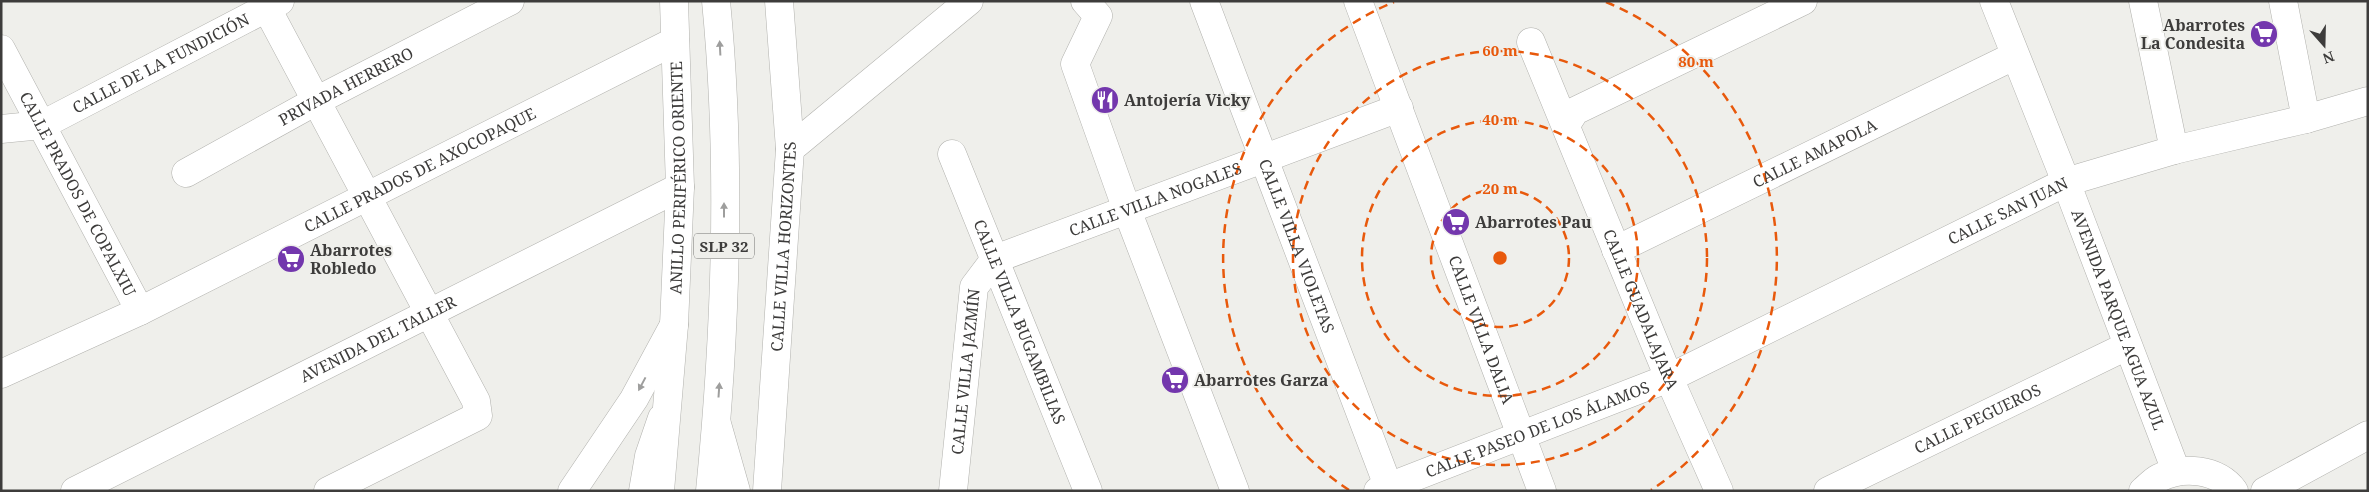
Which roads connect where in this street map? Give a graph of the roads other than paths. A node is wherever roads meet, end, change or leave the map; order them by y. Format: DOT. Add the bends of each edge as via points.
graph roads {
  1 [pos="510,1"];
  2 [pos="674,1"];
  3 [pos="716,1"];
  4 [pos="779,1"];
  5 [pos="969,1"];
  6 [pos="1085,1"];
  7 [pos="1204,1"];
  8 [pos="1358,1"];
  9 [pos="1803,1"];
  10 [pos="1994,1"];
  11 [pos="2142,1"];
  12 [pos="2283,1"];
  13 [pos="270,4"];
  14 [pos="675,41"];
  15 [pos="1531,42"];
  16 [pos="1,49"];
  17 [pos="2014,56"];
  18 [pos="316,101"];
  19 [pos="2368,101"];
  20 [pos="1399,108"];
  21 [pos="2306,119"];
  22 [pos="42,125"];
  23 [pos="1566,125"];
  24 [pos="1,130"];
  25 [pos="790,149"];
  26 [pos="2174,150"];
  27 [pos="952,154"];
  28 [pos="1263,159"];
  29 [pos="186,173"];
  30 [pos="2066,182"];
  31 [pos="680,187"];
  32 [pos="366,195"];
  33 [pos="1127,210"];
  34 [pos="1616,250"];
  35 [pos="995,258"];
  36 [pos="140,311"];
  37 [pos="429,313"];
  38 [pos="674,325"];
  39 [pos="2127,346"];
  40 [pos="3,370"];
  41 [pos="1669,378"];
  42 [pos="666,405"];
  43 [pos="717,424"];
  44 [pos="2368,435"];
  45 [pos="1520,436"];
  46 [pos="2176,471"];
  47 [pos="1386,489"];
  48 [pos="75,491"];
  49 [pos="328,491"];
  50 [pos="572,491"];
  51 [pos="643,491"];
  52 [pos="660,491"];
  53 [pos="710,491"];
  54 [pos="736,491"];
  55 [pos="767,491"];
  56 [pos="953,491"];
  57 [pos="1088,491"];
  58 [pos="1235,491"];
  59 [pos="1542,491"];
  60 [pos="1719,491"];
  61 [pos="1828,491"];
  62 [pos="2144,491"];
  63 [pos="2234,491"];
  64 [pos="2264,491"];
  1 -- 18 [label="main road, PRIVADA HERRERO"];
  2 -- 14 [label="main road, ANILLO PERIFÉRICO ORIENTE / SLP 32"];
  43 -- 3 [label="main road, SLP 32, one-way" via="724,320 724,189"];
  4 -- 25 [label="main road, CALLE VILLA HORIZONTES"];
  5 -- 25 [label="main road"];
  6 -- 33 [label="main road" via="1098,16 1075,64"];
  7 -- 28 [label="main road, CALLE VILLA VIOLETAS"];
  8 -- 20 [label="main road, CALLE VILLA DALIA"];
  9 -- 23 [label="main road" via="1575,111"];
  10 -- 17 [label="main road, AVENIDA PARQUE AGUA AZUL"];
  11 -- 26 [label="main road"];
  12 -- 21 [label="main road"];
  13 -- 18 [label="main road"];
  13 -- 22 [label="main road, CALLE DE LA FUNDICIÓN"];
  14 -- 31 [label="main road, ANILLO PERIFÉRICO ORIENTE / SLP 32"];
  14 -- 32 [label="main road, CALLE PRADOS DE AXOCOPAQUE"];
  15 -- 23 [label="main road, CALLE GUADALAJARA"];
  16 -- 22 [label="main road, CALLE PRADOS DE COPALXIU"];
  17 -- 30 [label="main road, AVENIDA PARQUE AGUA AZUL"];
  17 -- 34 [label="main road, CALLE AMAPOLA"];
  18 -- 29 [label="main road, PRIVADA HERRERO"];
  18 -- 32 [label="main road"];
  19 -- 21 [label="main road, CALLE SAN JUAN"];
  20 -- 28 [label="main road, CALLE VILLA NOGALES"];
  20 -- 45 [label="main road, CALLE VILLA DALIA"];
  21 -- 26 [label="main road, CALLE SAN JUAN"];
  22 -- 24 [label="main road"];
  22 -- 36 [label="main road, CALLE PRADOS DE COPALXIU"];
  23 -- 34 [label="main road, CALLE GUADALAJARA"];
  25 -- 55 [label="main road, CALLE VILLA HORIZONTES"];
  26 -- 30 [label="main road, CALLE SAN JUAN"];
  27 -- 35 [label="main road, CALLE VILLA BUGAMBILIAS"];
  28 -- 33 [label="main road, CALLE VILLA NOGALES"];
  28 -- 47 [label="main road, CALLE VILLA VIOLETAS"];
  30 -- 39 [label="main road, AVENIDA PARQUE AGUA AZUL"];
  30 -- 41 [label="main road, CALLE SAN JUAN"];
  31 -- 37 [label="main road, AVENIDA DEL TALLER"];
  31 -- 38 [label="main road, ANILLO PERIFÉRICO ORIENTE / SLP 32"];
  32 -- 36 [label="main road, CALLE PRADOS DE AXOCOPAQUE"];
  32 -- 37 [label="main road"];
  33 -- 35 [label="main road, CALLE VILLA NOGALES"];
  33 -- 58 [label="main road"];
  34 -- 41 [label="main road, CALLE GUADALAJARA"];
  35 -- 56 [label="main road, CALLE VILLA JAZMÍN" via="974,287"];
  35 -- 57 [label="main road, CALLE VILLA BUGAMBILIAS"];
  36 -- 40 [label="main road, CALLE PRADOS DE AXOCOPAQUE"];
  37 -- 48 [label="main road, AVENIDA DEL TALLER"];
  37 -- 49 [label="main road" via="476,401 478,416"];
  38 -- 42 [label="main road, ANILLO PERIFÉRICO ORIENTE / SLP 32"];
  38 -- 50 [label="main road, ANILLO PERIFÉRICO ORIENTE, one-way" via="634,399"];
  39 -- 46 [label="main road, AVENIDA PARQUE AGUA AZUL"];
  39 -- 61 [label="main road, CALLE PEGUEROS"];
  41 -- 45 [label="main road, CALLE PASEO DE LOS ÁLAMOS"];
  41 -- 60 [label="main road, CALLE GUADALAJARA"];
  42 -- 51 [label="main road, ANILLO PERIFÉRICO ORIENTE" via="649,456"];
  42 -- 52 [label="main road, ANILLO PERIFÉRICO ORIENTE / SLP 32"];
  43 -- 53 [label="main road, SLP 32"];
  43 -- 54 [label="main road"];
  44 -- 64 [label="main road"];
  45 -- 47 [label="main road, CALLE PASEO DE LOS ÁLAMOS"];
  45 -- 59 [label="main road, CALLE VILLA DALIA"];
  46 -- 62 [label="main road" via="2158,479"];
  46 -- 63 [label="main road" via="2196,470 2214,476"];
}
